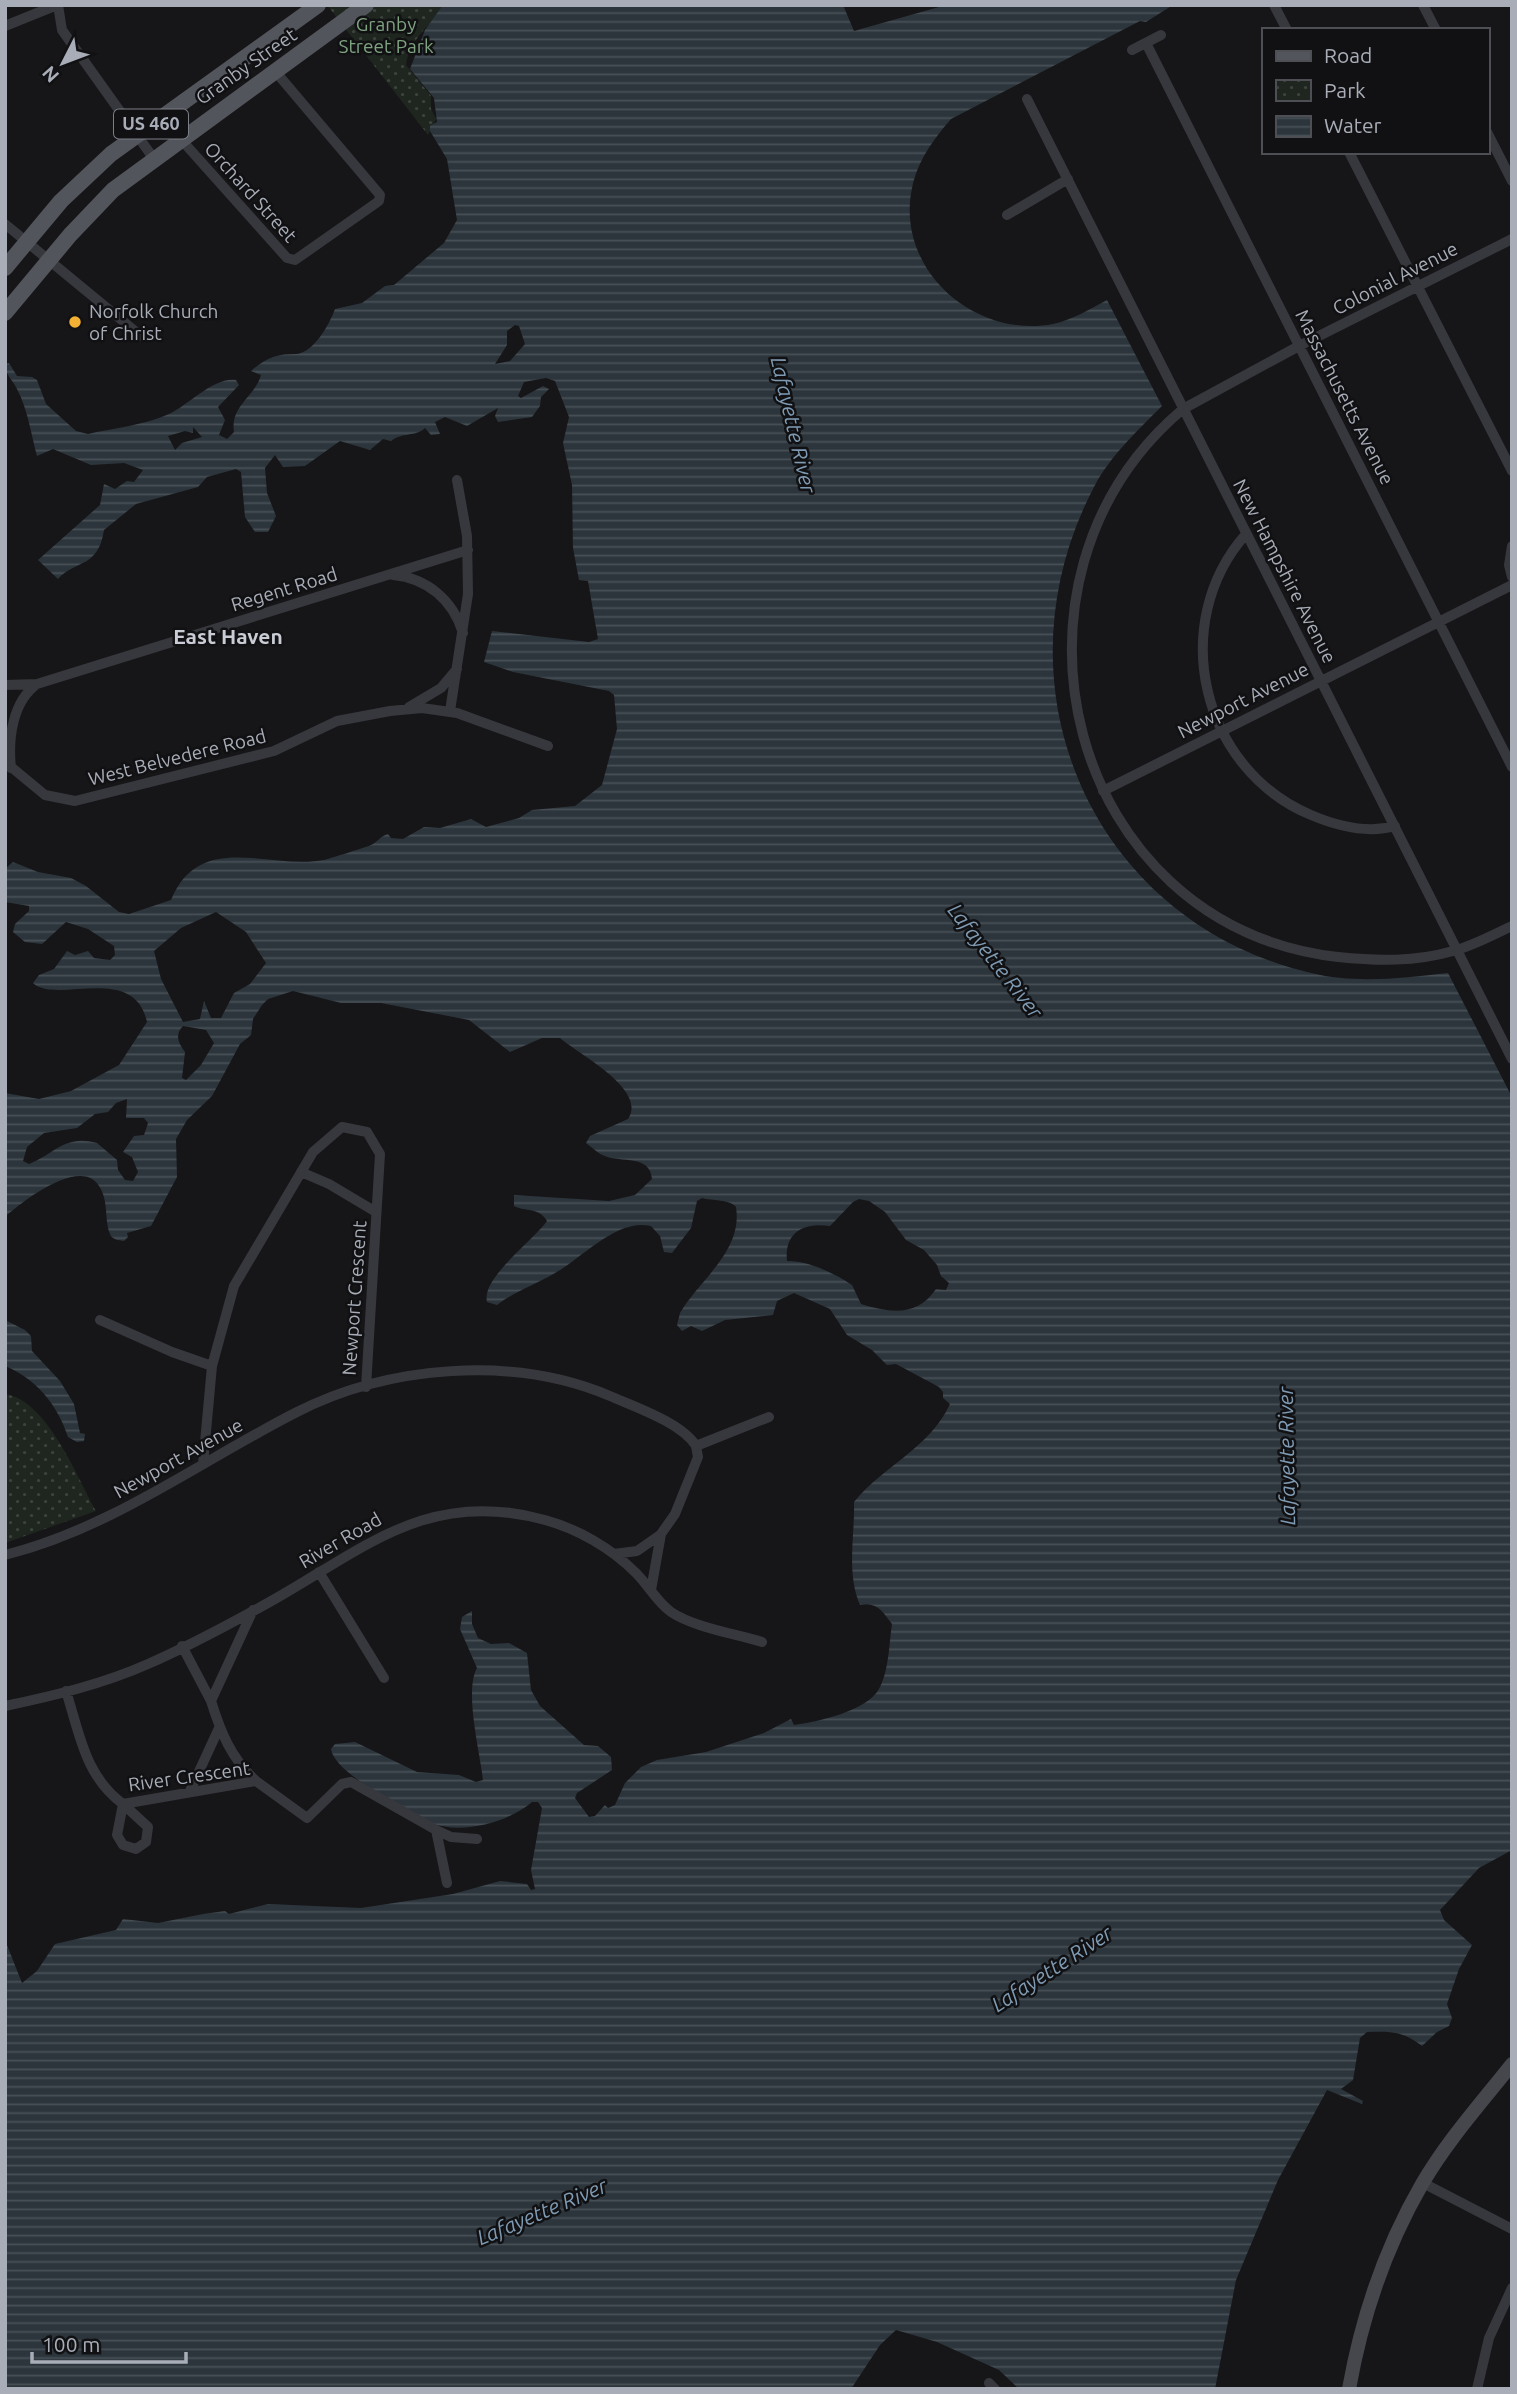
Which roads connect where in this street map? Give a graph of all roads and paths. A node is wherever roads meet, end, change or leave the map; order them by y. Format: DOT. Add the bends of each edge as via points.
graph roads {
  1 [pos="57,5"];
  2 [pos="318,5"];
  3 [pos="366,5"];
  4 [pos="1274,5"];
  5 [pos="1423,5"];
  6 [pos="5,26"];
  7 [pos="1286,28"];
  8 [pos="1435,28"];
  9 [pos="1161,35"];
  10 [pos="1146,43"];
  11 [pos="1132,50"];
  12 [pos="275,71"];
  13 [pos="1027,99"];
  14 [pos="163,115"];
  15 [pos="136,135"];
  16 [pos="1489,136"];
  17 [pos="181,138"];
  18 [pos="1350,154"];
  19 [pos="154,159"];
  20 [pos="1068,179"];
  21 [pos="1512,181"];
  22 [pos="1007,215"];
  23 [pos="5,223"];
  24 [pos="1512,239"];
  25 [pos="27,242"];
  26 [pos="50,260"];
  27 [pos="5,268"];
  28 [pos="1417,286"];
  29 [pos="5,313"];
  30 [pos="141,337"];
  31 [pos="1299,346"];
  32 [pos="1183,409"];
  33 [pos="1512,471"];
  34 [pos="457,480"];
  35 [pos="1246,534"];
  36 [pos="1512,546"];
  37 [pos="468,550"];
  38 [pos="390,575"];
  39 [pos="1512,577"];
  40 [pos="1512,585"];
  41 [pos="1438,622"];
  42 [pos="464,637"];
  43 [pos="457,669"];
  44 [pos="1321,681"];
  45 [pos="37,684"];
  46 [pos="5,685"];
  47 [pos="405,709"];
  48 [pos="450,711"];
  49 [pos="1221,731"];
  50 [pos="548,746"];
  51 [pos="8,765"];
  52 [pos="1512,767"];
  53 [pos="1103,791"];
  54 [pos="1395,827"];
  55 [pos="1512,926"];
  56 [pos="1456,951"];
  57 [pos="1512,1059"];
  58 [pos="301,1172"];
  59 [pos="376,1212"];
  60 [pos="100,1320"];
  61 [pos="212,1366"];
  62 [pos="366,1387"];
  63 [pos="769,1418"];
  64 [pos="696,1446"];
  65 [pos="202,1464"];
  66 [pos="661,1534"];
  67 [pos="614,1554"];
  68 [pos="5,1555"];
  69 [pos="319,1572"];
  70 [pos="651,1590"];
  71 [pos="253,1610"];
  72 [pos="762,1642"];
  73 [pos="182,1646"];
  74 [pos="384,1678"];
  75 [pos="66,1691"];
  76 [pos="211,1701"];
  77 [pos="5,1706"];
  78 [pos="219,1728"];
  79 [pos="256,1781"];
  80 [pos="190,1791"];
  81 [pos="436,1830"];
  82 [pos="477,1839"];
  83 [pos="447,1883"];
  84 [pos="1512,2064"];
  85 [pos="1423,2183"];
  86 [pos="1512,2229"];
  87 [pos="1512,2288"];
  88 [pos="1349,2389"];
  89 [pos="1477,2389"];
  1 -- 6 [label="street"];
  1 -- 15 [label="street" via="62,30"];
  2 -- 14 [label="main road, Granby Street / US 460"];
  3 -- 12 [label="main road, Granby Street / US 460"];
  4 -- 7 [label="street"];
  5 -- 8 [label="street"];
  9 -- 10 [label="street"];
  10 -- 11 [label="street"];
  10 -- 31 [label="street, Massachusetts Avenue"];
  12 -- 17 [label="main road, Granby Street / US 460"];
  12 -- 17 [label="street, Orchard Street" via="380,195 379,201 315,247 295,260 287,258"];
  13 -- 20 [label="street, New Hampshire Avenue"];
  14 -- 15 [label="main road, Granby Street / US 460"];
  14 -- 17 [label="street, Orchard Street"];
  15 -- 19 [label="street"];
  15 -- 25 [label="main road, Granby Street / US 460" via="85,177"];
  16 -- 21 [label="street"];
  17 -- 19 [label="main road, Granby Street / US 460"];
  18 -- 28 [label="street"];
  19 -- 26 [label="main road, Granby Street / US 460" via="90,212"];
  20 -- 22 [label="street"];
  20 -- 32 [label="street, New Hampshire Avenue"];
  23 -- 25 [label="street"];
  24 -- 28 [label="street, Colonial Avenue"];
  25 -- 26 [label="street"];
  25 -- 27 [label="main road, Granby Street / US 460"];
  26 -- 29 [label="main road, Granby Street / US 460"];
  26 -- 30 [label="street"];
  28 -- 31 [label="street, Colonial Avenue"];
  28 -- 33 [label="street"];
  31 -- 32 [label="street, Colonial Avenue"];
  31 -- 41 [label="street, Massachusetts Avenue"];
  32 -- 35 [label="street, New Hampshire Avenue"];
  32 -- 53 [label="street, Colonial Avenue" via="1152,439 1116,486 1091,537 1078,581 1071,623 1071,681 1082,737"];
  34 -- 37 [label="street"];
  35 -- 44 [label="street, New Hampshire Avenue"];
  35 -- 49 [label="street" via="1216,578 1203,627 1204,678"];
  36 -- 39 [label="street"];
  37 -- 38 [label="street, Regent Road"];
  37 -- 42 [label="street"];
  38 -- 42 [label="street" via="432,588 453,610"];
  38 -- 45 [label="street, Regent Road"];
  40 -- 41 [label="street, Newport Avenue"];
  41 -- 44 [label="street, Newport Avenue"];
  41 -- 52 [label="street, Massachusetts Avenue"];
  42 -- 43 [label="street"];
  43 -- 47 [label="street, West Belvedere Road" via="441,688"];
  43 -- 48 [label="street"];
  44 -- 49 [label="street, Newport Avenue"];
  44 -- 54 [label="street, New Hampshire Avenue"];
  45 -- 46 [label="street"];
  45 -- 51 [label="street" via="18,710"];
  47 -- 48 [label="street, West Belvedere Road"];
  47 -- 51 [label="street, West Belvedere Road" via="337,721 274,751 75,801 45,795"];
  48 -- 50 [label="street, West Belvedere Road"];
  49 -- 53 [label="street, Newport Avenue"];
  49 -- 54 [label="street" via="1250,773 1290,804 1347,826"];
  53 -- 56 [label="street, Colonial Avenue" via="1157,867 1201,905 1246,932 1296,950 1362,960 1401,960"];
  54 -- 56 [label="street, New Hampshire Avenue"];
  55 -- 56 [label="street, Colonial Avenue"];
  56 -- 57 [label="street, New Hampshire Avenue"];
  58 -- 59 [label="street, Newport Crescent"];
  58 -- 59 [label="street, Newport Crescent" via="320,1143 342,1127 367,1132 380,1154"];
  58 -- 61 [label="street, Newport Crescent" via="234,1286"];
  59 -- 62 [label="street, Newport Crescent"];
  60 -- 61 [label="street"];
  61 -- 65 [label="street, Newport Crescent"];
  62 -- 64 [label="street, Newport Avenue" via="459,1372 528,1374 583,1385 625,1402 660,1419"];
  62 -- 65 [label="street, Newport Avenue" via="296,1413"];
  63 -- 64 [label="street"];
  64 -- 66 [label="street" via="698,1457"];
  65 -- 68 [label="street, Newport Avenue" via="146,1499 82,1529"];
  66 -- 67 [label="street" via="637,1551"];
  66 -- 70 [label="street"];
  67 -- 69 [label="street, River Road" via="545,1520 471,1511 401,1525"];
  67 -- 70 [label="street, River Road"];
  69 -- 71 [label="street, River Road"];
  69 -- 74 [label="street"];
  70 -- 72 [label="street, River Road" via="682,1618"];
  71 -- 73 [label="street, River Road"];
  71 -- 76 [label="street"];
  73 -- 75 [label="street, River Road" via="149,1664"];
  73 -- 76 [label="street"];
  75 -- 77 [label="street, River Road"];
  75 -- 80 [label="street, River Crescent" via="91,1768 106,1791 123,1804"];
  76 -- 78 [label="street"];
  78 -- 79 [label="street" via="233,1757"];
  78 -- 80 [label="street"];
  79 -- 80 [label="street, River Crescent"];
  79 -- 81 [label="street, River Crescent" via="307,1818 342,1784 351,1782"];
  81 -- 82 [label="street, River Crescent" via="451,1837"];
  81 -- 83 [label="street"];
  84 -- 85 [label="main road"];
  85 -- 86 [label="street"];
  85 -- 88 [label="main road" via="1370,2300"];
  87 -- 89 [label="street" via="1489,2338"];
}
